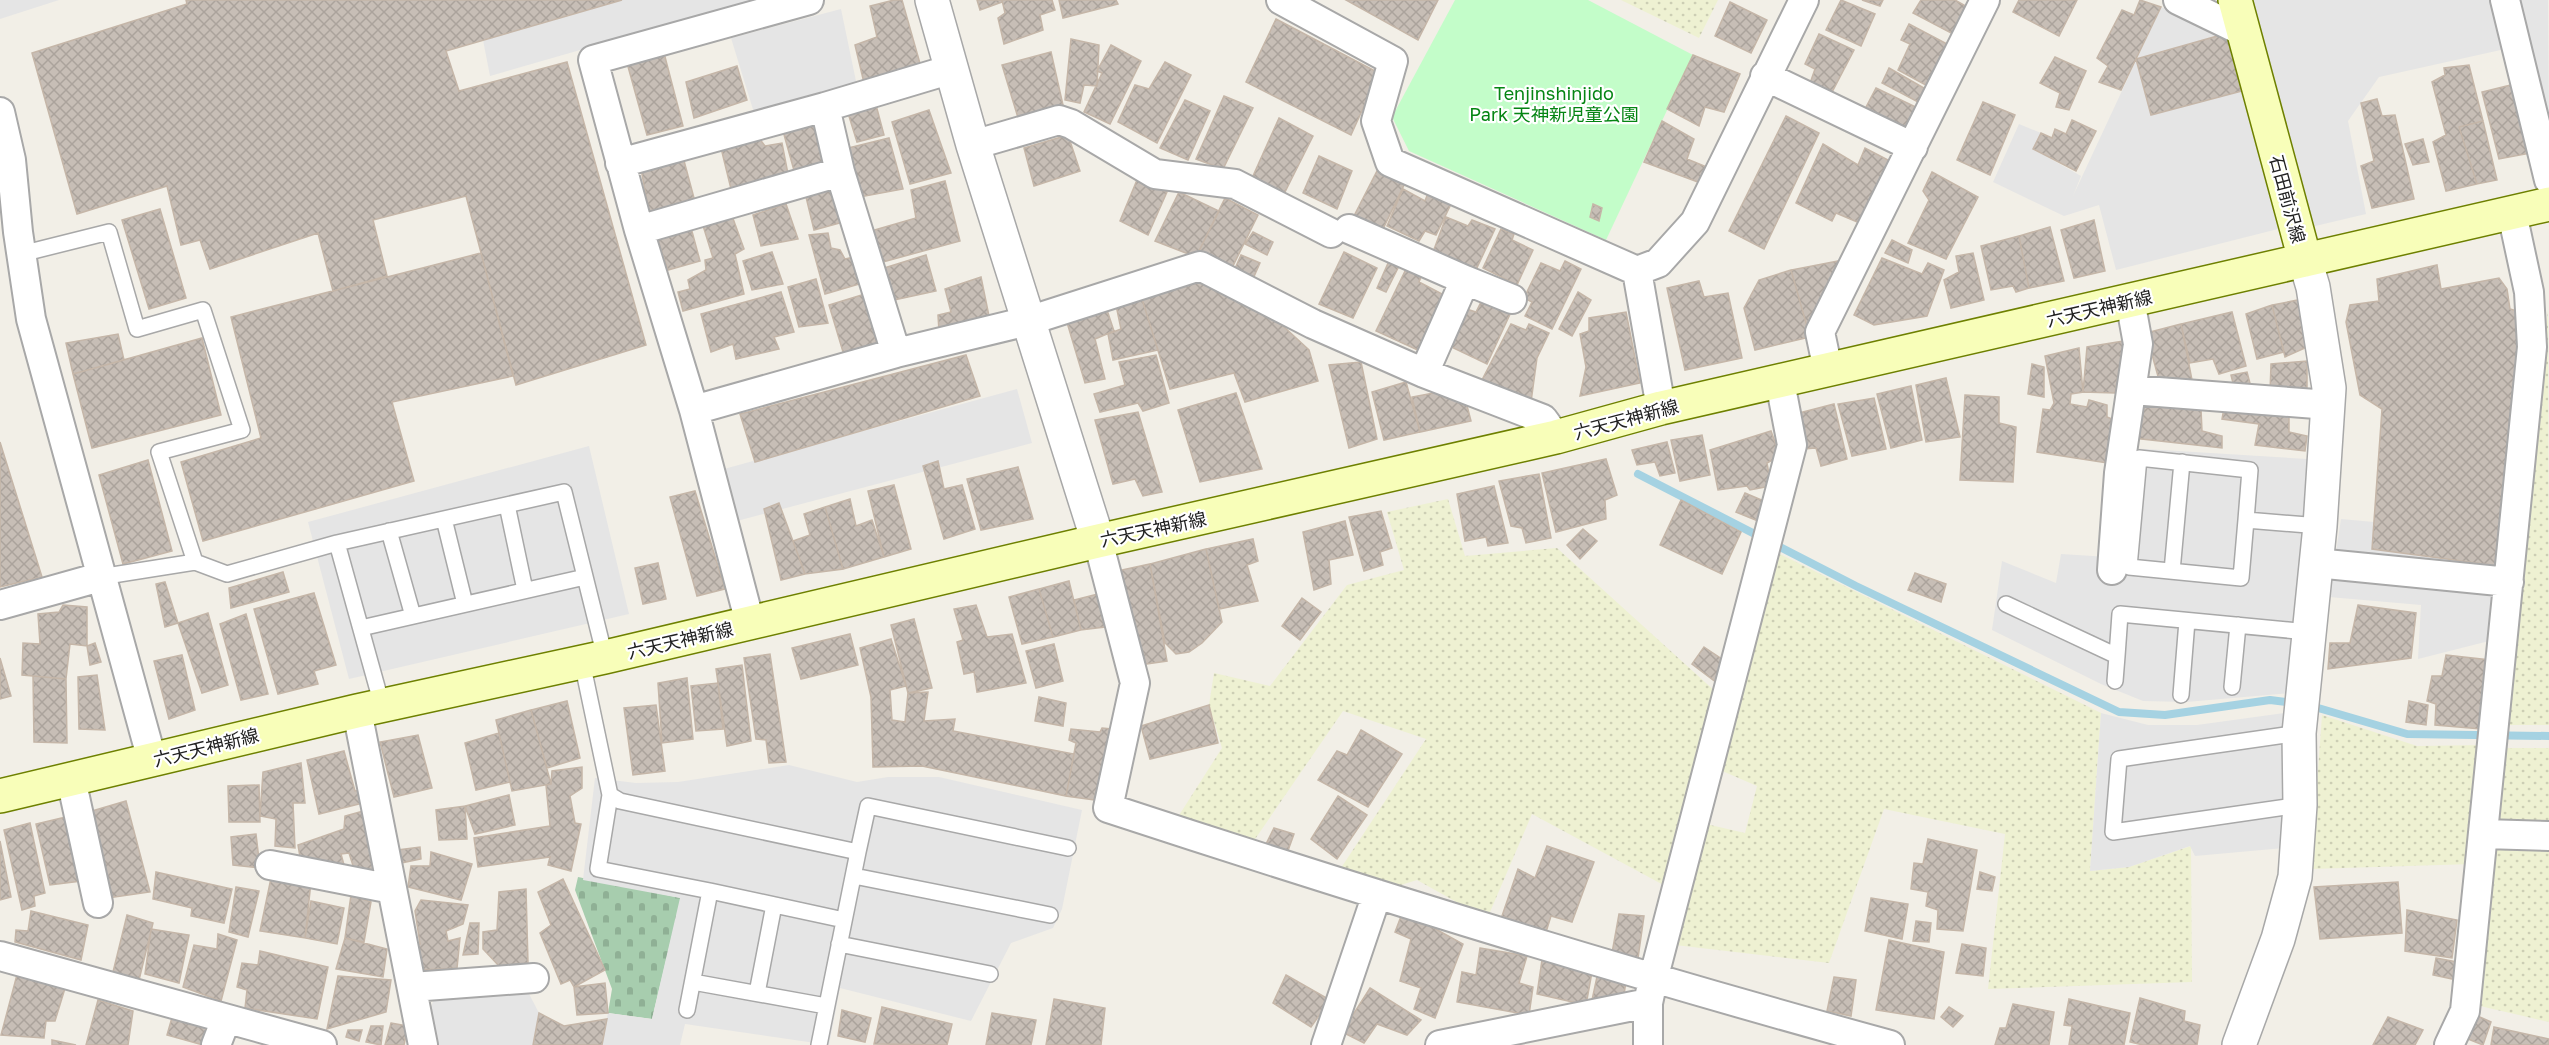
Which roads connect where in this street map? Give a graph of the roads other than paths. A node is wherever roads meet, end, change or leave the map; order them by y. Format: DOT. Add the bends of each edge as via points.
graph roads {
  1 [pos="809,0"];
  2 [pos="932,0"];
  3 [pos="1804,0"];
  4 [pos="1984,0"];
  5 [pos="2178,0"];
  6 [pos="2235,0"];
  7 [pos="2505,0"];
  8 [pos="1296,3"];
  9 [pos="2244,32"];
  10 [pos="952,69"];
  11 [pos="1765,76"];
  12 [pos="825,107"];
  13 [pos="0,112"];
  14 [pos="973,145"];
  15 [pos="1913,147"];
  16 [pos="620,163"];
  17 [pos="840,172"];
  18 [pos="2549,180"];
  19 [pos="2549,204"];
  20 [pos="2512,213"];
  21 [pos="639,230"];
  22 [pos="13,240"];
  23 [pos="2305,260"];
  24 [pos="1637,271"];
  25 [pos="1465,280"];
  26 [pos="2539,293"];
  27 [pos="1512,299"];
  28 [pos="2130,300"];
  29 [pos="1028,321"];
  30 [pos="896,353"];
  31 [pos="1828,370"];
  32 [pos="1424,373"];
  33 [pos="1780,382"];
  34 [pos="2132,390"];
  35 [pos="2329,405"];
  36 [pos="1661,408"];
  37 [pos="694,410"];
  38 [pos="1556,437"];
  39 [pos="2182,462"];
  40 [pos="507,505"];
  41 [pos="444,519"];
  42 [pos="2246,520"];
  43 [pos="2320,526"];
  44 [pos="389,531"];
  45 [pos="1098,541"];
  46 [pos="337,543"];
  47 [pos="195,562"];
  48 [pos="2316,563"];
  49 [pos="2112,570"];
  50 [pos="2172,572"];
  51 [pos="100,577"];
  52 [pos="585,577"];
  53 [pos="2509,582"];
  54 [pos="525,590"];
  55 [pos="465,604"];
  56 [pos="2006,604"];
  57 [pos="0,605"];
  58 [pos="412,616"];
  59 [pos="2187,621"];
  60 [pos="750,623"];
  61 [pos="2238,626"];
  62 [pos="361,628"];
  63 [pos="2308,632"];
  64 [pos="2117,656"];
  65 [pos="594,660"];
  66 [pos="2115,681"];
  67 [pos="2232,687"];
  68 [pos="2181,695"];
  69 [pos="370,708"];
  70 [pos="2299,733"];
  71 [pos="152,760"];
  72 [pos="71,779"];
  73 [pos="610,795"];
  74 [pos="0,796"];
  75 [pos="2300,805"];
  76 [pos="2484,834"];
  77 [pos="2549,836"];
  78 [pos="1068,848"];
  79 [pos="858,852"];
  80 [pos="270,865"];
  81 [pos="854,876"];
  82 [pos="392,889"];
  83 [pos="710,891"];
  84 [pos="1377,894"];
  85 [pos="98,903"];
  86 [pos="774,905"];
  87 [pos="1050,915"];
  88 [pos="844,920"];
  89 [pos="839,944"];
  90 [pos="0,956"];
  91 [pos="990,974"];
  92 [pos="534,978"];
  93 [pos="693,982"];
  94 [pos="412,987"];
  95 [pos="1651,992"];
  96 [pos="757,993"];
  97 [pos="826,1006"];
  98 [pos="687,1010"];
  99 [pos="221,1032"];
  100 [pos="273,1039"];
  101 [pos="322,1045"];
  102 [pos="423,1045"];
  103 [pos="819,1045"];
  104 [pos="1326,1045"];
  105 [pos="1440,1045"];
  106 [pos="1648,1045"];
  107 [pos="1890,1045"];
  108 [pos="2239,1045"];
  109 [pos="2449,1045"];
  1 -- 16 [label="street" via="593,60"];
  2 -- 10 [label="street"];
  3 -- 11 [label="street"];
  4 -- 15 [label="street"];
  5 -- 9 [label="street"];
  6 -- 9 [label="main road, 石田前沢線"];
  7 -- 18 [label="street"];
  8 -- 24 [label="street" via="1393,61 1376,121 1390,162"];
  9 -- 23 [label="main road, 石田前沢線"];
  10 -- 12 [label="street"];
  10 -- 14 [label="street"];
  11 -- 15 [label="street"];
  11 -- 24 [label="street" via="1695,222 1658,263"];
  12 -- 16 [label="street"];
  12 -- 17 [label="street"];
  13 -- 22 [label="street" via="11,160"];
  14 -- 25 [label="street" via="1059,120 1155,174 1235,184"];
  14 -- 29 [label="street"];
  15 -- 31 [label="street" via="1820,332"];
  16 -- 21 [label="street"];
  17 -- 21 [label="street"];
  17 -- 30 [label="street"];
  19 -- 20 [label="main road, 石田前沢線"];
  20 -- 23 [label="main road, 石田前沢線"];
  20 -- 26 [label="street"];
  21 -- 37 [label="street"];
  22 -- 47 [label="lane" via="109,232 137,329 203,310 242,430 159,452"];
  22 -- 51 [label="street"];
  23 -- 28 [label="main road, 六天天神新線"];
  23 -- 35 [label="street" via="2330,388"];
  24 -- 36 [label="street"];
  25 -- 27 [label="street"];
  25 -- 32 [label="street"];
  26 -- 53 [label="street"];
  28 -- 31 [label="main road, 六天天神新線"];
  28 -- 34 [label="street" via="2138,344"];
  29 -- 30 [label="street"];
  29 -- 32 [label="street" via="1200,266 1313,324"];
  29 -- 45 [label="street"];
  30 -- 37 [label="street"];
  31 -- 33 [label="main road, 六天天神新線"];
  32 -- 38 [label="street" via="1543,419"];
  33 -- 36 [label="main road, 六天天神新線"];
  33 -- 95 [label="street" via="1792,445"];
  34 -- 35 [label="street"];
  34 -- 49 [label="street"];
  35 -- 43 [label="street"];
  36 -- 38 [label="main road, 六天天神新線"];
  37 -- 60 [label="street"];
  38 -- 45 [label="main road, 六天天神新線"];
  39 -- 42 [label="lane" via="2250,470"];
  39 -- 50 [label="lane"];
  39 -- 50 [label="lane" via="2139,458 2129,567"];
  40 -- 41 [label="lane"];
  40 -- 52 [label="lane" via="564,492"];
  40 -- 54 [label="lane"];
  41 -- 44 [label="lane"];
  41 -- 55 [label="lane"];
  42 -- 43 [label="lane"];
  42 -- 50 [label="lane" via="2241,578"];
  43 -- 48 [label="street"];
  44 -- 46 [label="lane"];
  44 -- 58 [label="lane"];
  45 -- 60 [label="main road, 六天天神新線"];
  45 -- 84 [label="street" via="1135,682 1108,808"];
  46 -- 47 [label="lane" via="226,574"];
  46 -- 62 [label="lane"];
  47 -- 51 [label="lane"];
  48 -- 53 [label="street"];
  48 -- 63 [label="street"];
  51 -- 57 [label="street"];
  51 -- 71 [label="street"];
  52 -- 54 [label="lane"];
  52 -- 65 [label="lane"];
  53 -- 76 [label="street"];
  54 -- 55 [label="lane"];
  55 -- 58 [label="lane"];
  56 -- 64 [label="lane"];
  58 -- 62 [label="lane"];
  59 -- 61 [label="lane"];
  59 -- 64 [label="lane" via="2120,614"];
  59 -- 68 [label="lane"];
  60 -- 65 [label="main road, 六天天神新線"];
  61 -- 63 [label="lane"];
  61 -- 67 [label="lane"];
  62 -- 69 [label="lane"];
  63 -- 70 [label="street"];
  64 -- 66 [label="lane"];
  65 -- 69 [label="main road, 六天天神新線"];
  65 -- 73 [label="lane"];
  69 -- 71 [label="main road, 六天天神新線"];
  69 -- 82 [label="street"];
  70 -- 75 [label="street"];
  70 -- 75 [label="lane" via="2119,759 2113,832"];
  71 -- 72 [label="main road, 六天天神新線"];
  72 -- 74 [label="main road, 六天天神新線"];
  72 -- 85 [label="street"];
  73 -- 79 [label="lane" via="620,801"];
  73 -- 83 [label="lane" via="598,869"];
  75 -- 108 [label="street" via="2295,877 2278,939"];
  76 -- 77 [label="street"];
  76 -- 109 [label="street" via="2464,1011"];
  78 -- 79 [label="lane" via="868,806"];
  79 -- 81 [label="lane"];
  80 -- 82 [label="street"];
  81 -- 87 [label="lane"];
  81 -- 88 [label="lane"];
  82 -- 94 [label="street"];
  83 -- 86 [label="lane"];
  83 -- 93 [label="lane"];
  84 -- 95 [label="street"];
  84 -- 104 [label="street"];
  86 -- 88 [label="lane"];
  86 -- 96 [label="lane"];
  88 -- 89 [label="lane"];
  89 -- 91 [label="lane"];
  89 -- 97 [label="lane"];
  90 -- 99 [label="street"];
  92 -- 94 [label="street"];
  93 -- 96 [label="lane"];
  93 -- 98 [label="lane"];
  94 -- 102 [label="street"];
  95 -- 105 [label="street"];
  95 -- 106 [label="street"];
  95 -- 107 [label="street"];
  96 -- 97 [label="lane"];
  97 -- 103 [label="lane"];
  99 -- 100 [label="street"];
  100 -- 101 [label="street"];
}
